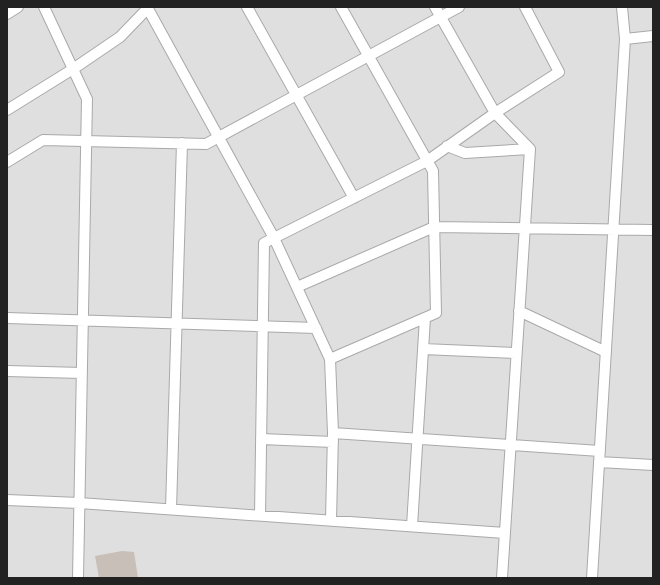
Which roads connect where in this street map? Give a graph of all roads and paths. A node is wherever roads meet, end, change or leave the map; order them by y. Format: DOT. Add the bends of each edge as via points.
graph roads {
  1 [pos="18,7"];
  2 [pos="44,7"];
  3 [pos="148,7"];
  4 [pos="247,7"];
  5 [pos="341,7"];
  6 [pos="435,7"];
  7 [pos="459,7"];
  8 [pos="525,7"];
  9 [pos="622,7"];
  10 [pos="7,14"];
  11 [pos="441,17"];
  12 [pos="653,36"];
  13 [pos="625,39"];
  14 [pos="368,56"];
  15 [pos="73,69"];
  16 [pos="296,95"];
  17 [pos="7,110"];
  18 [pos="494,113"];
  19 [pos="219,137"];
  20 [pos="86,142"];
  21 [pos="182,143"];
  22 [pos="447,146"];
  23 [pos="530,150"];
  24 [pos="427,161"];
  25 [pos="7,162"];
  26 [pos="354,198"];
  27 [pos="434,227"];
  28 [pos="525,228"];
  29 [pos="613,229"];
  30 [pos="653,230"];
  31 [pos="274,238"];
  32 [pos="297,287"];
  33 [pos="519,311"];
  34 [pos="7,318"];
  35 [pos="425,318"];
  36 [pos="83,320"];
  37 [pos="177,324"];
  38 [pos="262,326"];
  39 [pos="316,328"];
  40 [pos="423,349"];
  41 [pos="606,352"];
  42 [pos="516,353"];
  43 [pos="330,359"];
  44 [pos="7,370"];
  45 [pos="82,373"];
  46 [pos="333,438"];
  47 [pos="261,439"];
  48 [pos="418,439"];
  49 [pos="511,445"];
  50 [pos="600,451"];
  51 [pos="599,462"];
  52 [pos="653,465"];
  53 [pos="7,500"];
  54 [pos="79,503"];
  55 [pos="171,509"];
  56 [pos="260,515"];
  57 [pos="331,520"];
  58 [pos="412,526"];
  59 [pos="505,532"];
  60 [pos="78,578"];
  61 [pos="502,578"];
  62 [pos="592,578"];
  1 -- 10 [label="street"];
  2 -- 15 [label="street"];
  3 -- 15 [label="street" via="120,37"];
  3 -- 19 [label="street"];
  4 -- 16 [label="street"];
  5 -- 14 [label="street"];
  6 -- 11 [label="street"];
  7 -- 11 [label="street"];
  8 -- 18 [label="street" via="559,72"];
  9 -- 13 [label="street"];
  11 -- 14 [label="street"];
  11 -- 18 [label="street"];
  12 -- 13 [label="street"];
  13 -- 29 [label="street"];
  14 -- 16 [label="street"];
  14 -- 24 [label="street"];
  15 -- 17 [label="street"];
  15 -- 20 [label="street" via="87,99"];
  16 -- 19 [label="street"];
  16 -- 26 [label="street"];
  18 -- 22 [label="street"];
  18 -- 23 [label="street"];
  19 -- 21 [label="street" via="206,144"];
  19 -- 31 [label="street"];
  20 -- 21 [label="street"];
  20 -- 25 [label="street" via="43,140"];
  20 -- 36 [label="street"];
  21 -- 37 [label="street"];
  22 -- 23 [label="street" via="465,153"];
  22 -- 24 [label="street"];
  23 -- 28 [label="street"];
  24 -- 26 [label="street"];
  24 -- 27 [label="street" via="432,171"];
  26 -- 31 [label="street"];
  27 -- 28 [label="street"];
  27 -- 32 [label="street"];
  27 -- 35 [label="street" via="436,313"];
  28 -- 29 [label="street"];
  28 -- 33 [label="street"];
  29 -- 30 [label="street"];
  29 -- 41 [label="street"];
  31 -- 32 [label="street"];
  31 -- 38 [label="street" via="264,243"];
  32 -- 39 [label="street"];
  33 -- 41 [label="street"];
  33 -- 42 [label="street"];
  34 -- 36 [label="street"];
  35 -- 40 [label="street"];
  35 -- 43 [label="street"];
  36 -- 37 [label="street"];
  36 -- 45 [label="street"];
  37 -- 38 [label="street"];
  37 -- 55 [label="street"];
  38 -- 39 [label="street"];
  38 -- 47 [label="street"];
  39 -- 43 [label="street"];
  40 -- 42 [label="street"];
  40 -- 48 [label="street"];
  41 -- 50 [label="street"];
  42 -- 49 [label="street"];
  43 -- 46 [label="street"];
  44 -- 45 [label="street"];
  45 -- 54 [label="street"];
  46 -- 47 [label="street"];
  46 -- 48 [label="street"];
  46 -- 57 [label="street"];
  47 -- 56 [label="street"];
  48 -- 49 [label="street"];
  48 -- 58 [label="street"];
  49 -- 50 [label="street"];
  49 -- 59 [label="street"];
  50 -- 51 [label="street"];
  51 -- 52 [label="street"];
  51 -- 62 [label="street"];
  53 -- 54 [label="street"];
  54 -- 55 [label="street"];
  54 -- 60 [label="street"];
  55 -- 56 [label="street"];
  56 -- 57 [label="street"];
  57 -- 58 [label="street"];
  58 -- 59 [label="street"];
  59 -- 61 [label="street"];
}
